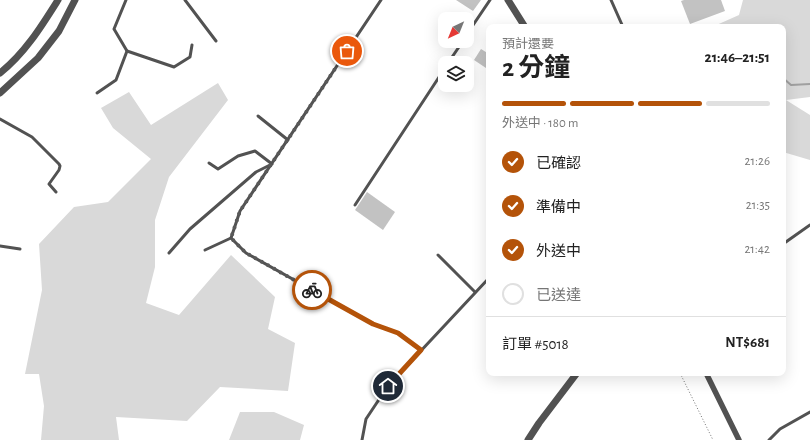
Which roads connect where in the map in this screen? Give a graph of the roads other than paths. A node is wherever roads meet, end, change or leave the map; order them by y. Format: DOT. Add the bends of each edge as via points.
graph roads {
  1 [pos="58,0"];
  2 [pos="75,0"];
  3 [pos="126,0"];
  4 [pos="185,0"];
  5 [pos="381,0"];
  6 [pos="490,0"];
  7 [pos="508,0"];
  8 [pos="611,0"];
  9 [pos="474,24"];
  10 [pos="523,24"];
  11 [pos="622,24"];
  12 [pos="216,41"];
  13 [pos="192,45"];
  14 [pos="127,50"];
  15 [pos="0,73"];
  16 [pos="438,79"];
  17 [pos="0,93"];
  18 [pos="97,93"];
  19 [pos="258,116"];
  20 [pos="0,119"];
  21 [pos="288,140"];
  22 [pos="209,163"];
  23 [pos="272,164"];
  24 [pos="56,192"];
  25 [pos="355,205"];
  26 [pos="810,225"];
  27 [pos="231,238"];
  28 [pos="786,242"];
  29 [pos="0,246"];
  30 [pos="20,249"];
  31 [pos="204,250"];
  32 [pos="170,253"];
  33 [pos="438,255"];
  34 [pos="486,281"];
  35 [pos="475,292"];
  36 [pos="421,350"];
  37 [pos="575,376"];
  38 [pos="707,376"];
  39 [pos="810,412"];
  40 [pos="362,440"];
  41 [pos="528,440"];
  42 [pos="738,440"];
  43 [pos="769,440"];
  1 -- 15 [label="street" via="33,39"];
  2 -- 17 [label="street" via="59,31 38,58"];
  3 -- 14 [label="lane" via="114,29"];
  4 -- 12 [label="lane"];
  5 -- 21 [label="lane"];
  6 -- 9 [label="lane"];
  7 -- 10 [label="street"];
  8 -- 11 [label="lane"];
  13 -- 14 [label="lane" via="190,57 174,67"];
  14 -- 18 [label="lane" via="116,80"];
  16 -- 25 [label="lane"];
  19 -- 21 [label="lane"];
  20 -- 24 [label="lane" via="32,137 59,164 59,170 49,184"];
  21 -- 23 [label="lane"];
  22 -- 23 [label="lane" via="218,169 238,156 255,151"];
  23 -- 27 [label="lane" via="240,211"];
  23 -- 32 [label="lane" via="256,172 190,229"];
  26 -- 28 [label="lane"];
  27 -- 31 [label="lane"];
  27 -- 36 [label="lane" via="246,253 373,324 398,333"];
  29 -- 30 [label="lane"];
  33 -- 35 [label="lane"];
  34 -- 35 [label="lane"];
  35 -- 36 [label="lane"];
  36 -- 40 [label="lane" via="388,386 366,419"];
  37 -- 41 [label="street"];
  38 -- 42 [label="street"];
  39 -- 43 [label="lane" via="780,429"];
}
